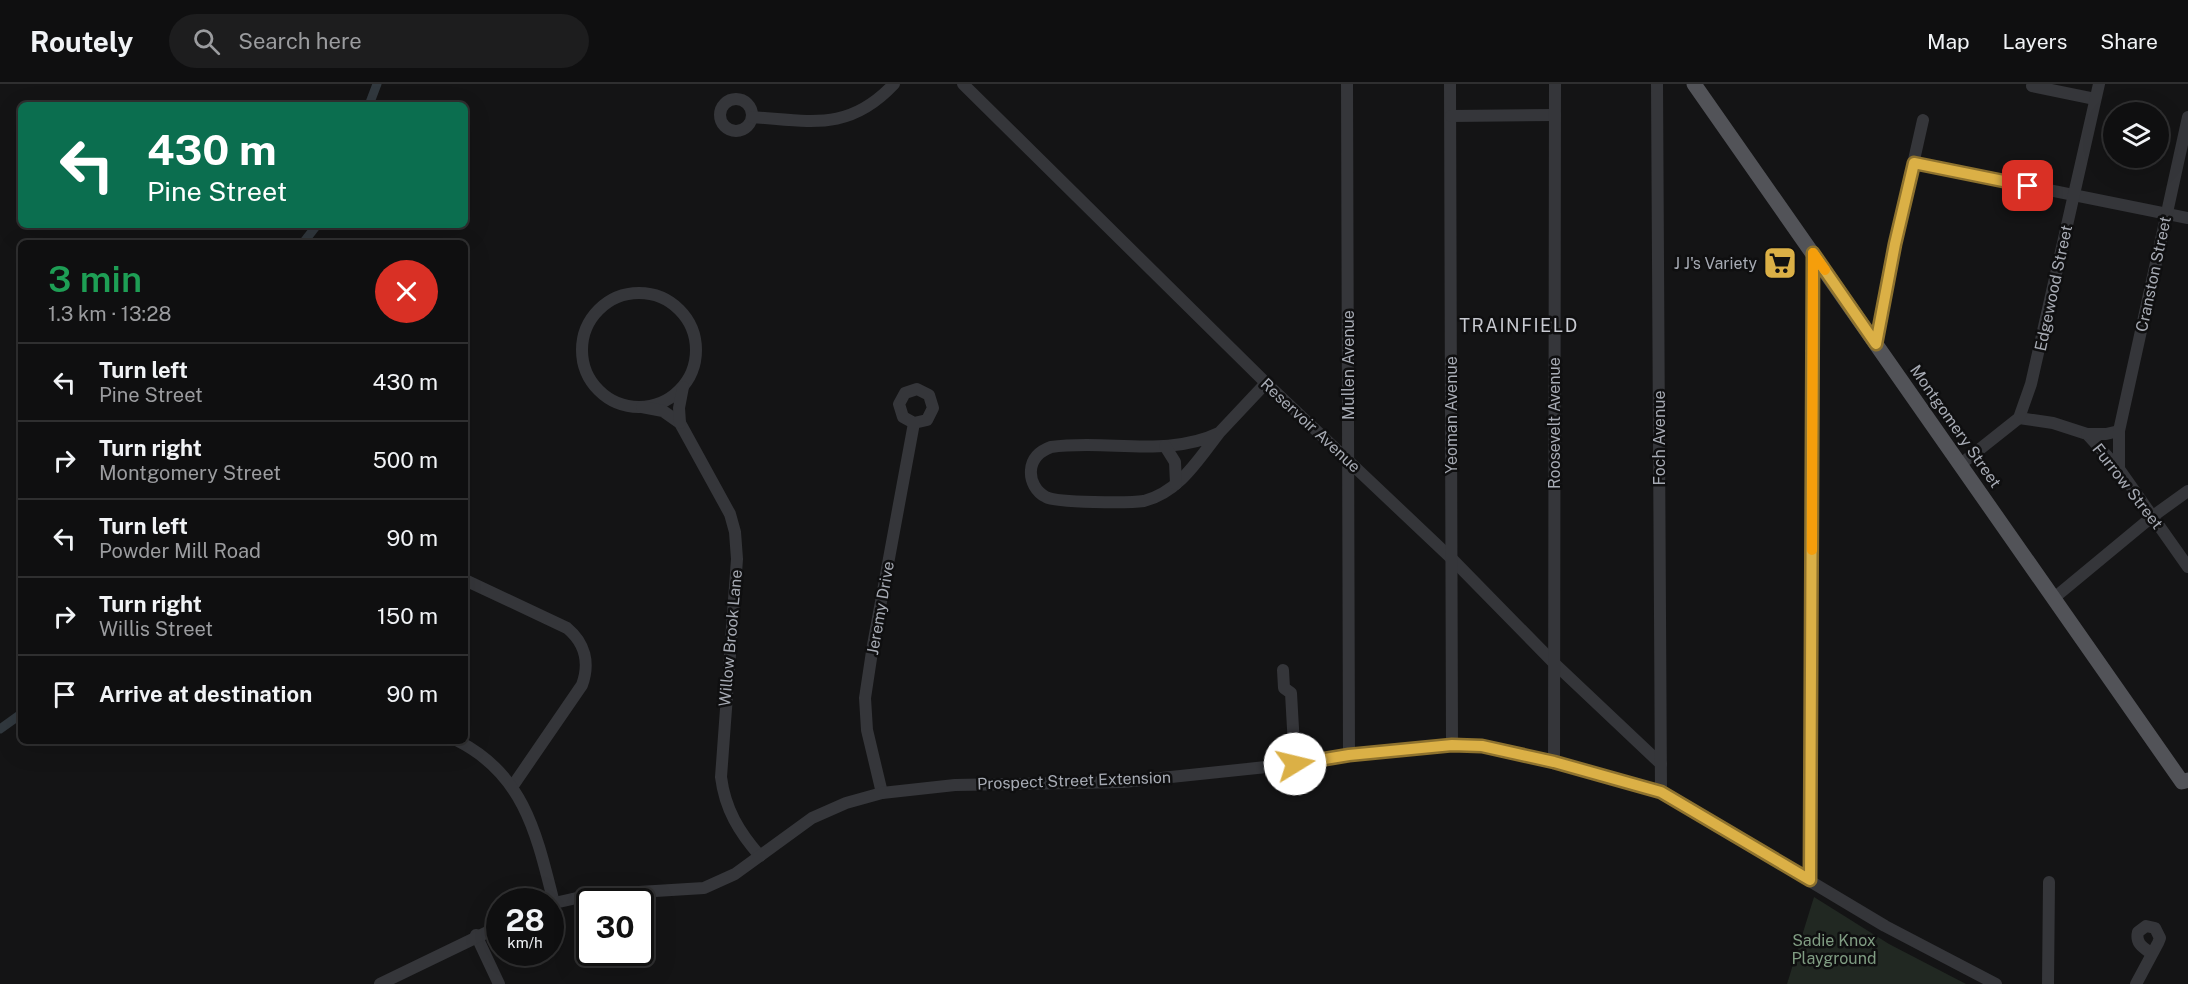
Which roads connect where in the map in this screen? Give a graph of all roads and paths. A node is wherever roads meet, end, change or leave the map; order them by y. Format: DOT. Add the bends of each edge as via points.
graph roads {
  1 [pos="894,84"];
  2 [pos="963,84"];
  3 [pos="1347,84"];
  4 [pos="1450,84"];
  5 [pos="1555,84"];
  6 [pos="1657,84"];
  7 [pos="1694,84"];
  8 [pos="2099,84"];
  9 [pos="2031,86"];
  10 [pos="2095,99"];
  11 [pos="1555,115"];
  12 [pos="1450,116"];
  13 [pos="752,117"];
  14 [pos="2188,117"];
  15 [pos="1923,120"];
  16 [pos="1914,163"];
  17 [pos="2073,195"];
  18 [pos="2167,214"];
  19 [pos="2188,218"];
  20 [pos="1813,253"];
  21 [pos="1876,344"];
  22 [pos="1266,383"];
  23 [pos="683,387"];
  24 [pos="642,407"];
  25 [pos="2019,418"];
  26 [pos="680,423"];
  27 [pos="914,423"];
  28 [pos="2119,431"];
  29 [pos="1219,433"];
  30 [pos="2087,434"];
  31 [pos="1165,446"];
  32 [pos="1348,460"];
  33 [pos="1961,464"];
  34 [pos="2119,469"];
  35 [pos="1176,484"];
  36 [pos="2188,491"];
  37 [pos="2153,516"];
  38 [pos="1452,560"];
  39 [pos="2188,567"];
  40 [pos="468,581"];
  41 [pos="2054,598"];
  42 [pos="1554,663"];
  43 [pos="1283,670"];
  44 [pos="463,744"];
  45 [pos="1452,745"];
  46 [pos="1349,755"];
  47 [pos="1554,762"];
  48 [pos="1295,764"];
  49 [pos="1661,764"];
  50 [pos="2186,784"];
  51 [pos="512,787"];
  52 [pos="1661,792"];
  53 [pos="882,793"];
  54 [pos="760,856"];
  55 [pos="1810,880"];
  56 [pos="2049,882"];
  57 [pos="548,888"];
  58 [pos="564,901"];
  59 [pos="486,931"];
  60 [pos="476,935"];
  61 [pos="2152,954"];
  62 [pos="380,984"];
  63 [pos="499,984"];
  64 [pos="1996,984"];
  65 [pos="2048,984"];
  66 [pos="2136,984"];
  1 -- 13 [label="street" via="871,105 842,118 819,121"];
  2 -- 22 [label="street, Reservoir Avenue"];
  3 -- 32 [label="street, Mullen Avenue"];
  4 -- 12 [label="street, Yeoman Avenue"];
  5 -- 11 [label="street, Roosevelt Avenue"];
  6 -- 49 [label="street, Foch Avenue"];
  7 -- 20 [label="main road, Montgomery Street"];
  8 -- 10 [label="street, Edgewood Street"];
  9 -- 10 [label="street"];
  10 -- 17 [label="street, Edgewood Street"];
  11 -- 12 [label="street"];
  11 -- 42 [label="street, Roosevelt Avenue"];
  12 -- 38 [label="street, Yeoman Avenue"];
  14 -- 18 [label="street, Cranston Street"];
  15 -- 16 [label="street"];
  16 -- 17 [label="street"];
  16 -- 21 [label="street"];
  17 -- 18 [label="street"];
  17 -- 25 [label="street, Edgewood Street" via="2031,384"];
  18 -- 19 [label="street"];
  18 -- 28 [label="street, Cranston Street"];
  20 -- 21 [label="main road, Montgomery Street"];
  20 -- 55 [label="street"];
  21 -- 33 [label="main road, Montgomery Street"];
  22 -- 29 [label="street"];
  22 -- 32 [label="street, Reservoir Avenue"];
  23 -- 24 [label="street" via="669,399"];
  23 -- 24 [label="street" via="693,371 696,352 687,317 657,295 630,293 612,299 598,310 584,333 585,369 607,397 624,405"];
  23 -- 26 [label="street"];
  24 -- 26 [label="street" via="663,411"];
  25 -- 30 [label="street, Furrow Street"];
  25 -- 33 [label="street"];
  26 -- 54 [label="street, Willow Brook Lane" via="727,506 735,532 737,559 721,777 735,824"];
  27 -- 53 [label="street, Jeremy Drive" via="865,698 867,730"];
  28 -- 30 [label="street"];
  28 -- 34 [label="street, Cranston Street"];
  29 -- 31 [label="street" via="1191,443"];
  29 -- 35 [label="street"];
  30 -- 34 [label="street, Furrow Street"];
  31 -- 35 [label="street" via="1175,462"];
  31 -- 35 [label="street" via="1051,447 1036,457 1031,479 1041,494 1058,500 1140,501 1155,498"];
  32 -- 38 [label="street, Reservoir Avenue"];
  32 -- 46 [label="street, Mullen Avenue"];
  33 -- 41 [label="main road, Montgomery Street"];
  34 -- 37 [label="street, Furrow Street"];
  36 -- 37 [label="street"];
  37 -- 39 [label="street, Furrow Street"];
  37 -- 41 [label="street"];
  38 -- 42 [label="street, Reservoir Avenue"];
  38 -- 45 [label="street, Yeoman Avenue"];
  40 -- 51 [label="street" via="567,628 585,654 582,685"];
  41 -- 50 [label="main road, Montgomery Street"];
  42 -- 47 [label="street, Roosevelt Avenue"];
  42 -- 49 [label="street, Reservoir Avenue"];
  43 -- 48 [label="street" via="1284,688 1291,693"];
  44 -- 51 [label="street" via="493,766"];
  45 -- 46 [label="street, Prospect Street Extension"];
  45 -- 47 [label="street, Prospect Street Extension" via="1482,746"];
  46 -- 48 [label="street, Prospect Street Extension"];
  47 -- 52 [label="street, Prospect Street Extension"];
  48 -- 53 [label="street, Prospect Street Extension" via="1123,782 955,785"];
  49 -- 52 [label="street, Foch Avenue"];
  51 -- 57 [label="street" via="533,826"];
  52 -- 55 [label="street, Prospect Street Extension"];
  53 -- 54 [label="street, Prospect Street Extension" via="812,818"];
  54 -- 58 [label="street, Prospect Street Extension" via="726,879 704,888 602,894"];
  55 -- 64 [label="street, Prospect Street Extension" via="1884,926"];
  56 -- 65 [label="street"];
  59 -- 60 [label="street"];
  60 -- 62 [label="street"];
  60 -- 63 [label="street"];
  61 -- 66 [label="street"];
}
